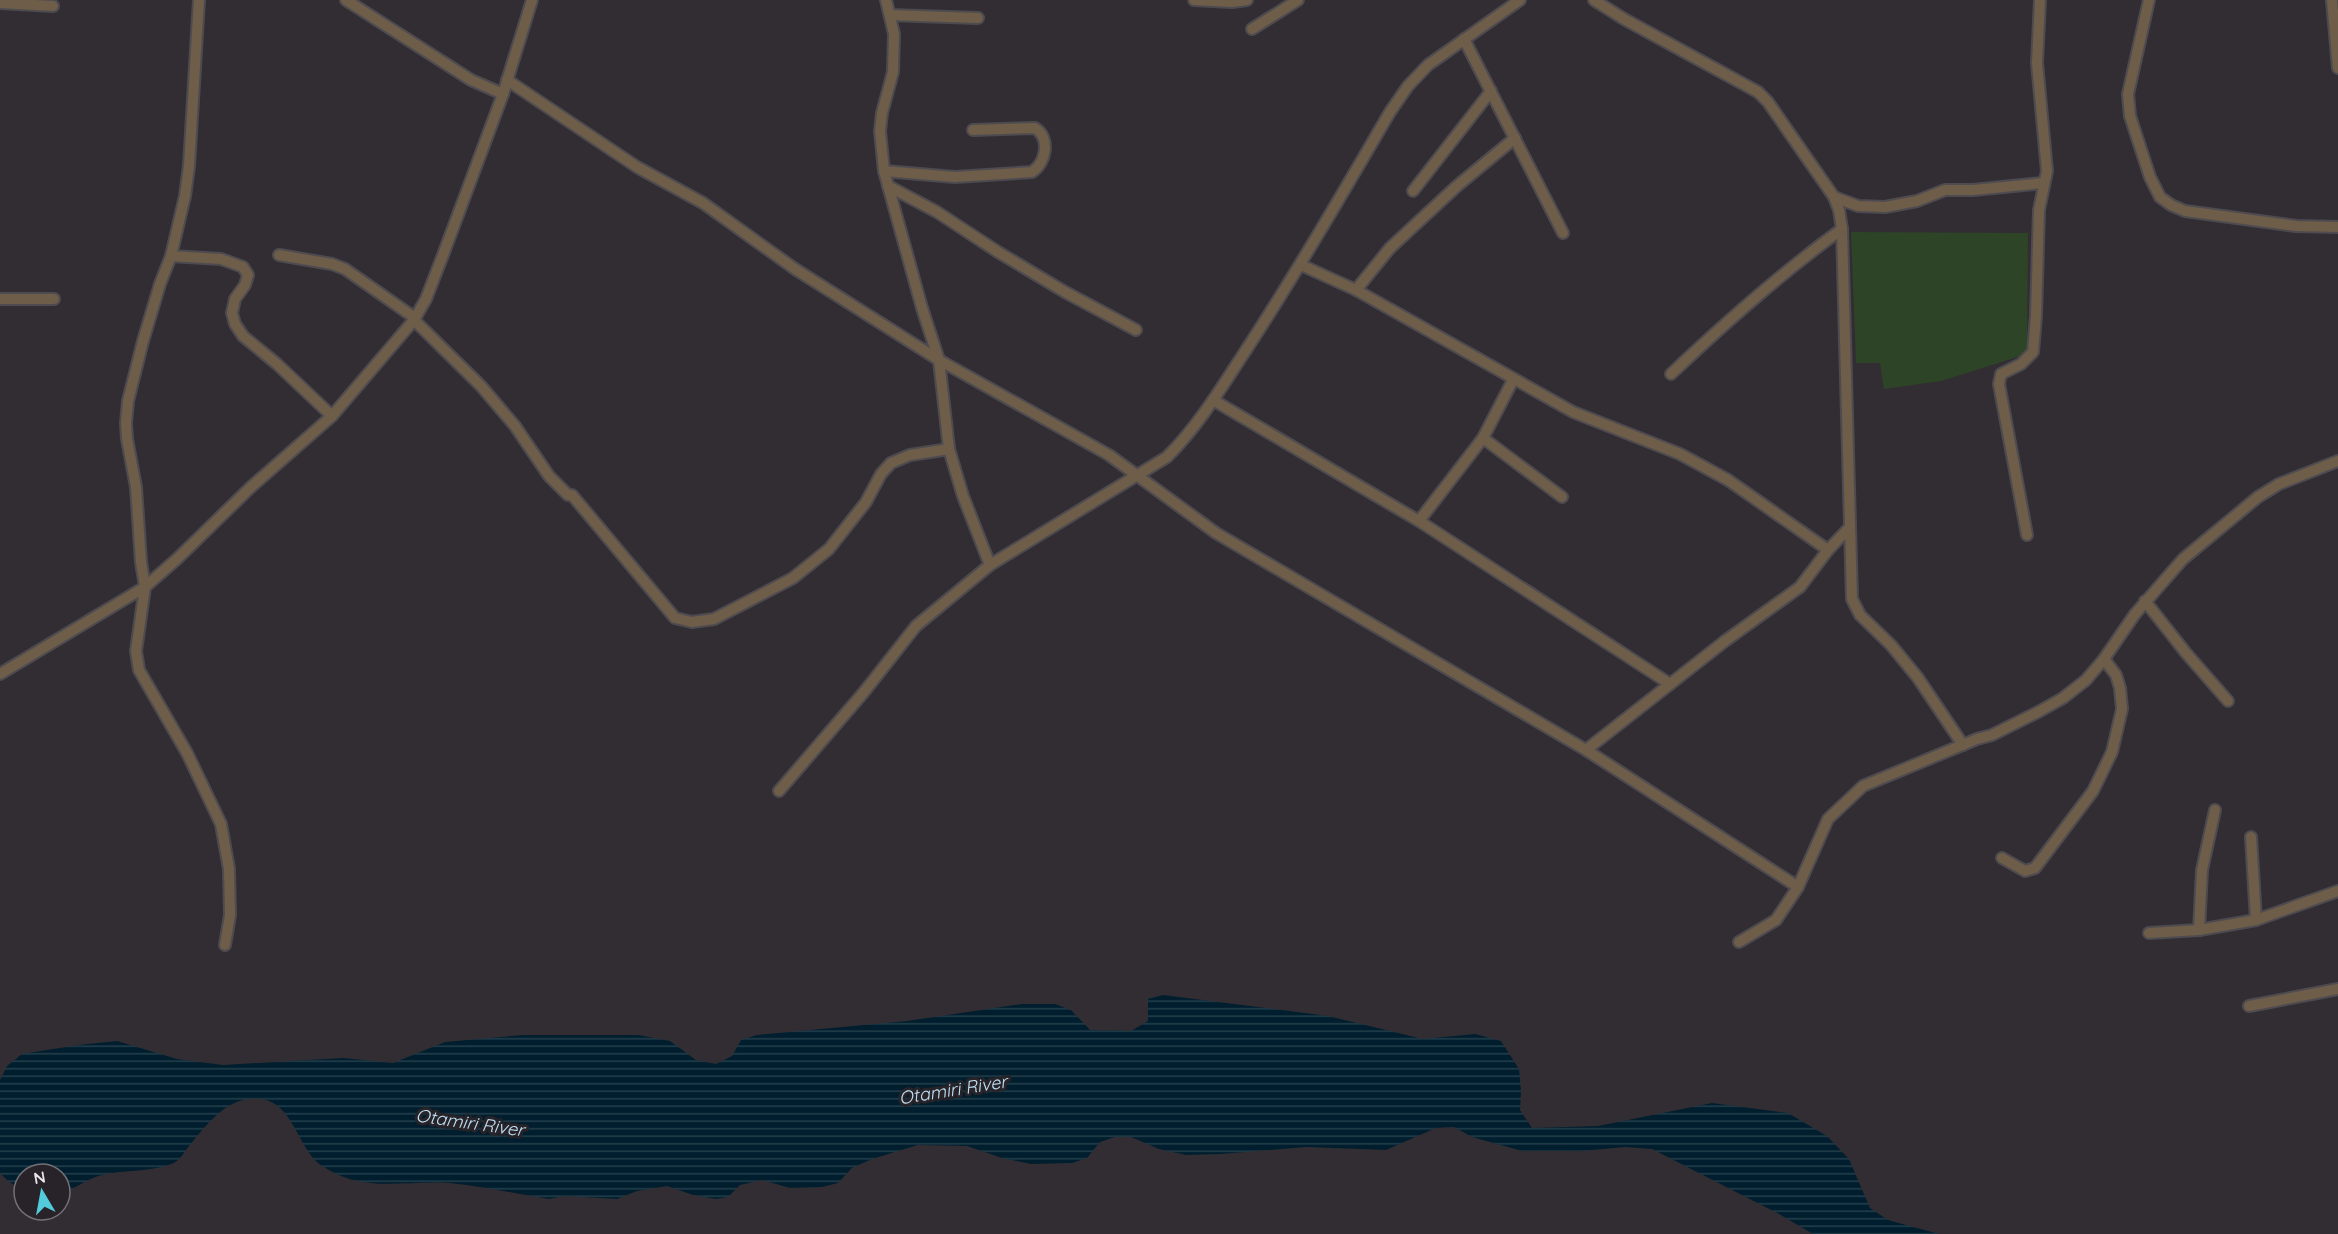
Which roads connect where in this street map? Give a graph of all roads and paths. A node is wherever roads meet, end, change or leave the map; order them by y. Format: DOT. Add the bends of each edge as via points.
graph roads {
  1 [pos="199,0"];
  2 [pos="346,0"];
  3 [pos="532,0"];
  4 [pos="886,0"];
  5 [pos="1194,0"];
  6 [pos="1246,0"];
  7 [pos="1298,0"];
  8 [pos="1520,0"];
  9 [pos="1594,0"];
  10 [pos="2040,0"];
  11 [pos="2150,0"];
  12 [pos="2332,0"];
  13 [pos="0,3"];
  14 [pos="53,6"];
  15 [pos="890,15"];
  16 [pos="978,18"];
  17 [pos="1252,29"];
  18 [pos="1464,39"];
  19 [pos="2338,68"];
  20 [pos="507,80"];
  21 [pos="1491,91"];
  22 [pos="503,94"];
  23 [pos="973,130"];
  24 [pos="1515,138"];
  25 [pos="884,171"];
  26 [pos="2043,183"];
  27 [pos="888,186"];
  28 [pos="1413,191"];
  29 [pos="1834,197"];
  30 [pos="2338,227"];
  31 [pos="1842,229"];
  32 [pos="1563,233"];
  33 [pos="279,255"];
  34 [pos="171,256"];
  35 [pos="1301,265"];
  36 [pos="1356,290"];
  37 [pos="0,299"];
  38 [pos="54,299"];
  39 [pos="414,319"];
  40 [pos="1136,330"];
  41 [pos="939,360"];
  42 [pos="1671,374"];
  43 [pos="1513,380"];
  44 [pos="1213,400"];
  45 [pos="332,417"];
  46 [pos="1483,438"];
  47 [pos="949,449"];
  48 [pos="2338,461"];
  49 [pos="1137,475"];
  50 [pos="1562,498"];
  51 [pos="1419,520"];
  52 [pos="1850,527"];
  53 [pos="2027,535"];
  54 [pos="1828,550"];
  55 [pos="990,565"];
  56 [pos="145,587"];
  57 [pos="2145,601"];
  58 [pos="2104,659"];
  59 [pos="0,674"];
  60 [pos="1670,684"];
  61 [pos="2228,701"];
  62 [pos="1963,745"];
  63 [pos="1586,750"];
  64 [pos="779,791"];
  65 [pos="2215,810"];
  66 [pos="2250,837"];
  67 [pos="2002,858"];
  68 [pos="1798,887"];
  69 [pos="2338,891"];
  70 [pos="2256,920"];
  71 [pos="2199,930"];
  72 [pos="2149,933"];
  73 [pos="1739,942"];
  74 [pos="225,945"];
  75 [pos="2338,988"];
  76 [pos="2249,1006"];
  1 -- 34 [label="street" via="189,166"];
  2 -- 22 [label="street" via="471,80"];
  3 -- 20 [label="street"];
  4 -- 15 [label="street"];
  5 -- 6 [label="street"];
  7 -- 17 [label="street"];
  8 -- 18 [label="street"];
  9 -- 29 [label="street" via="1758,92"];
  10 -- 26 [label="street" via="2037,63 2047,171"];
  11 -- 30 [label="street" via="2128,94 2135,135 2160,197 2185,211 2296,226"];
  12 -- 19 [label="street"];
  13 -- 14 [label="street"];
  15 -- 16 [label="street"];
  15 -- 25 [label="street" via="893,72 880,131"];
  18 -- 21 [label="street"];
  18 -- 35 [label="street" via="1428,65 1408,86"];
  20 -- 22 [label="street"];
  20 -- 41 [label="street" via="637,167 703,203 795,269"];
  21 -- 24 [label="street"];
  21 -- 28 [label="street"];
  22 -- 39 [label="street" via="426,298"];
  23 -- 25 [label="street" via="1035,128 1041,131 1044,141 1044,158 1032,172 955,177"];
  24 -- 32 [label="street"];
  24 -- 36 [label="street" via="1390,248"];
  25 -- 27 [label="street"];
  26 -- 29 [label="street" via="1945,190 1885,207 1858,206"];
  26 -- 53 [label="street" via="2032,352 2021,364 2001,374 1999,384"];
  27 -- 40 [label="street"];
  27 -- 41 [label="street"];
  29 -- 31 [label="street"];
  31 -- 42 [label="street" via="1732,316"];
  31 -- 52 [label="street"];
  33 -- 39 [label="street" via="345,268"];
  34 -- 45 [label="street" via="221,259 243,267 248,275 232,313 235,324 243,336"];
  34 -- 56 [label="street" via="143,341 126,423"];
  35 -- 36 [label="street"];
  35 -- 44 [label="street"];
  36 -- 43 [label="street"];
  37 -- 38 [label="street"];
  39 -- 45 [label="street"];
  39 -- 47 [label="street" via="481,386 515,426 549,476 572,495 675,618 692,622 714,618 793,578 830,549 891,463"];
  41 -- 47 [label="street"];
  41 -- 49 [label="street" via="1109,455"];
  43 -- 46 [label="street"];
  43 -- 54 [label="street" via="1573,412 1680,454 1728,480"];
  44 -- 49 [label="street" via="1167,457"];
  44 -- 51 [label="street"];
  45 -- 56 [label="street"];
  46 -- 50 [label="street"];
  46 -- 51 [label="street"];
  47 -- 55 [label="street"];
  48 -- 57 [label="street" via="2258,496 2183,559"];
  49 -- 55 [label="street"];
  49 -- 63 [label="street" via="1216,533"];
  51 -- 60 [label="street"];
  52 -- 54 [label="street"];
  52 -- 62 [label="street" via="1855,608 1918,678"];
  54 -- 60 [label="street" via="1800,587"];
  55 -- 64 [label="street" via="916,626"];
  56 -- 59 [label="street"];
  56 -- 74 [label="street" via="136,651 140,670 221,824 229,869 230,915"];
  57 -- 58 [label="street"];
  57 -- 61 [label="street"];
  58 -- 62 [label="street" via="2063,698 1992,735"];
  58 -- 67 [label="street" via="2116,675 2122,709 2104,771 2035,868 2025,872"];
  60 -- 63 [label="street"];
  62 -- 68 [label="street" via="1863,786 1828,819"];
  63 -- 68 [label="street"];
  65 -- 71 [label="street" via="2202,870"];
  66 -- 70 [label="street"];
  68 -- 73 [label="street" via="1776,920"];
  69 -- 70 [label="street"];
  70 -- 71 [label="street"];
  71 -- 72 [label="street"];
  75 -- 76 [label="street"];
}
